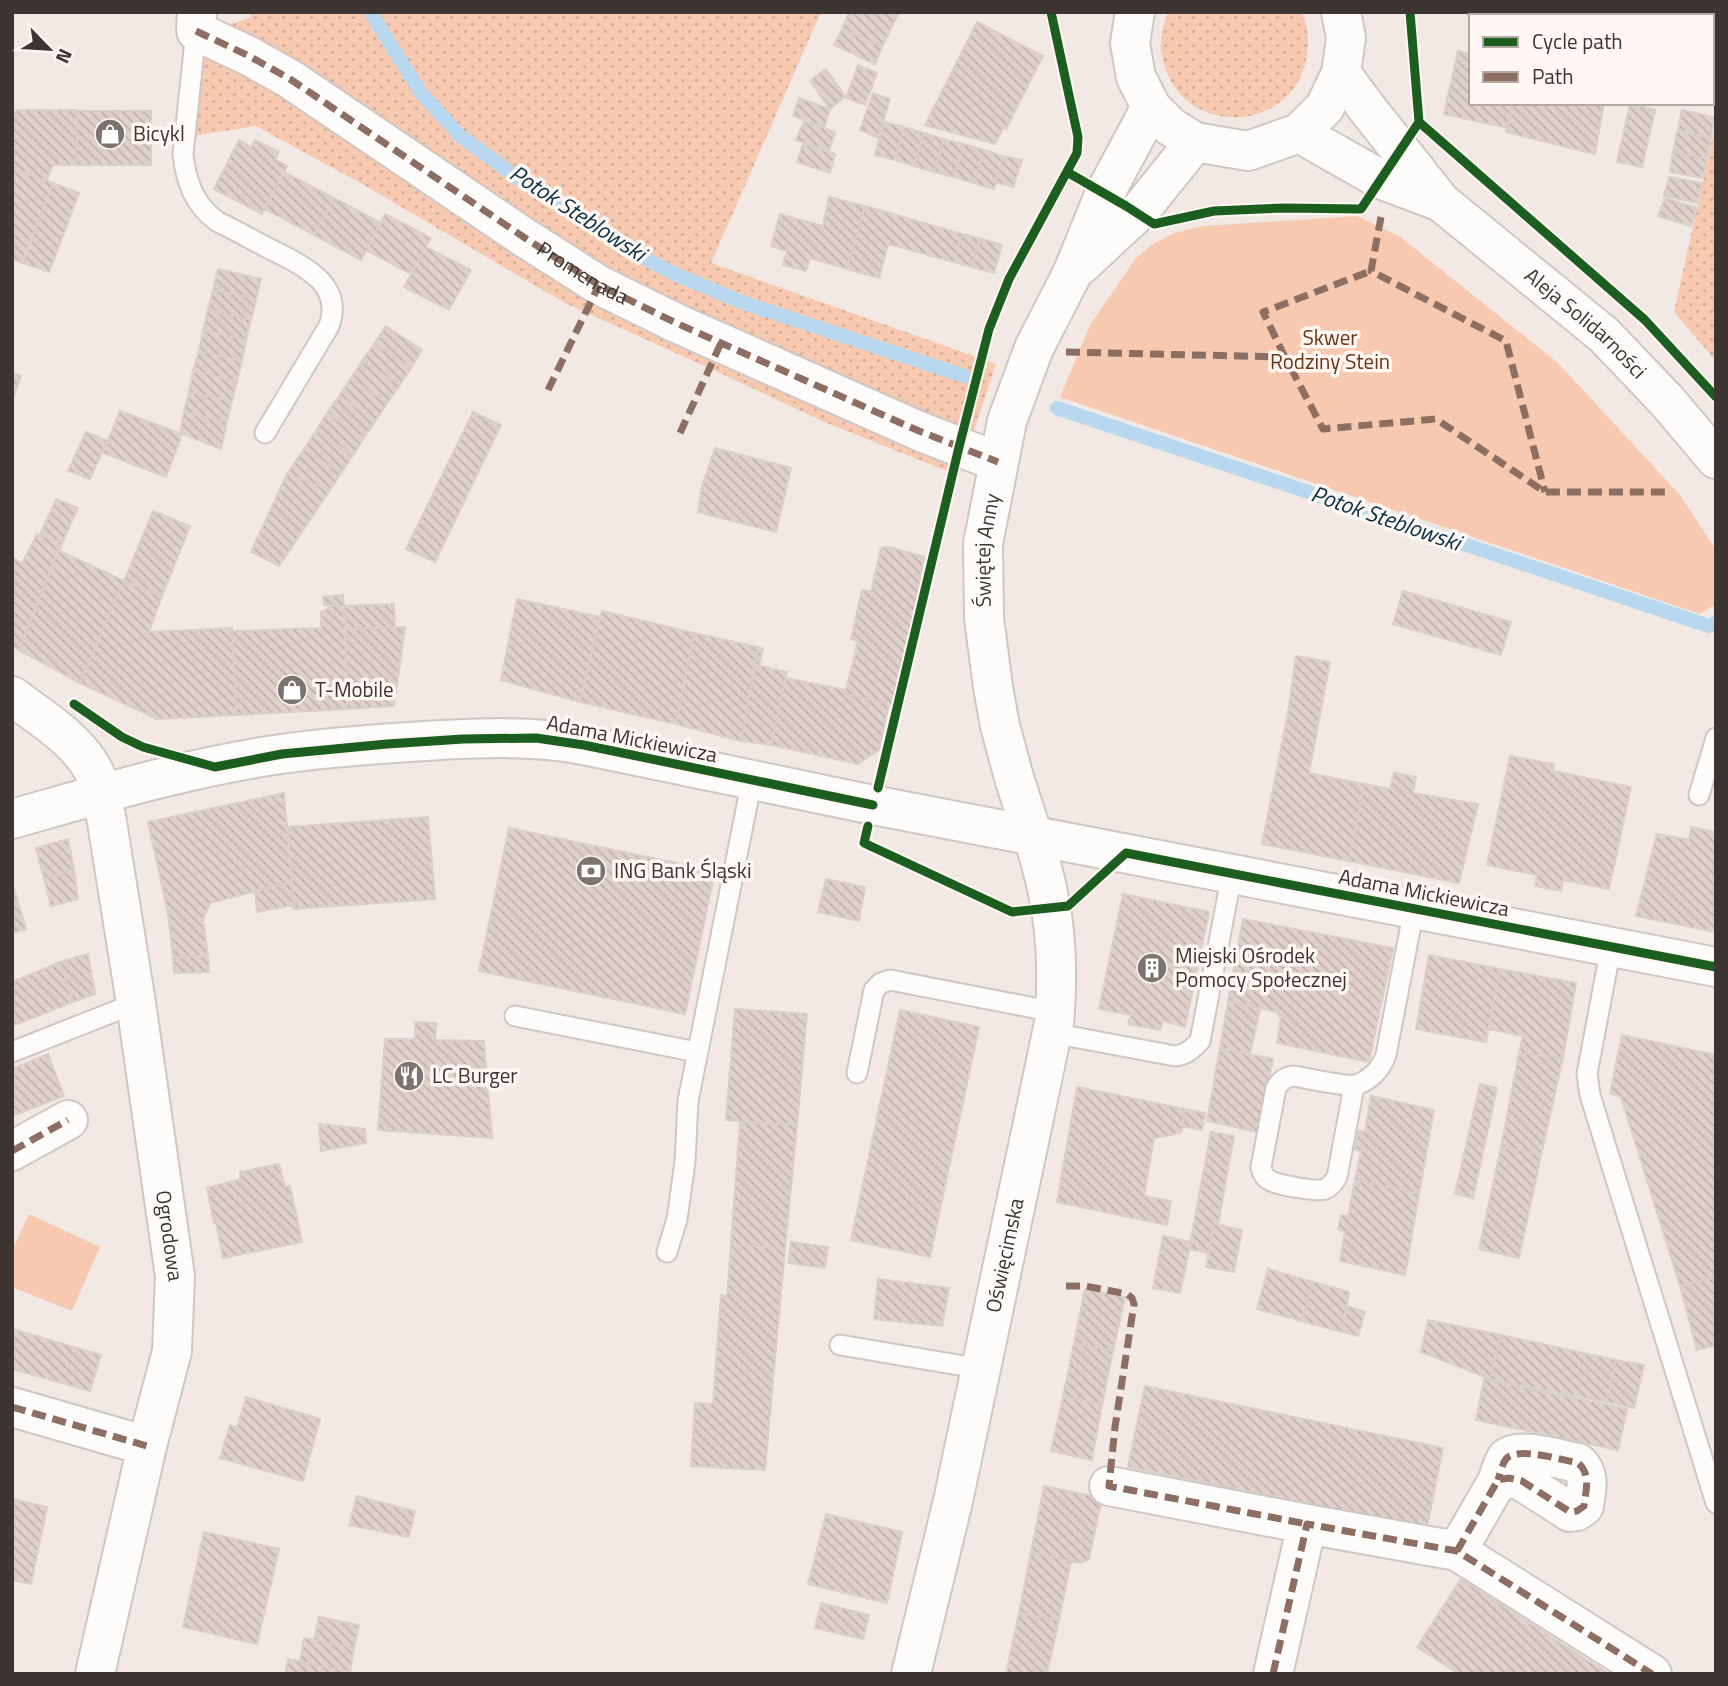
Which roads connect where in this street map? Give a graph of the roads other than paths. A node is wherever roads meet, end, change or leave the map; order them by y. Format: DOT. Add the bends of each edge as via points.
graph roads {
  1 [pos="1135,12"];
  2 [pos="1340,12"];
  3 [pos="197,21"];
  4 [pos="1341,73"];
  5 [pos="1151,107"];
  6 [pos="1298,133"];
  7 [pos="1195,142"];
  8 [pos="1441,202"];
  9 [pos="1072,274"];
  10 [pos="265,433"];
  11 [pos="1716,459"];
  12 [pos="998,462"];
  13 [pos="12,696"];
  14 [pos="1716,738"];
  15 [pos="752,780"];
  16 [pos="101,794"];
  17 [pos="1699,795"];
  18 [pos="12,819"];
  19 [pos="1033,836"];
  20 [pos="1232,874"];
  21 [pos="1414,909"];
  22 [pos="1611,947"];
  23 [pos="1716,967"];
  24 [pos="136,1003"];
  25 [pos="515,1017"];
  26 [pos="1053,1023"];
  27 [pos="12,1052"];
  28 [pos="697,1052"];
  29 [pos="857,1073"];
  30 [pos="1354,1086"];
  31 [pos="68,1120"];
  32 [pos="12,1151"];
  33 [pos="667,1252"];
  34 [pos="840,1345"];
  35 [pos="982,1369"];
  36 [pos="12,1407"];
  37 [pos="147,1446"];
  38 [pos="1498,1480"];
  39 [pos="1109,1486"];
  40 [pos="1716,1503"];
  41 [pos="1307,1524"];
  42 [pos="1457,1551"];
  43 [pos="95,1674"];
  44 [pos="911,1674"];
  45 [pos="1272,1674"];
  46 [pos="1652,1674"];
  1 -- 5 [label="street" via="1130,43 1136,76"];
  2 -- 4 [label="street" via="1346,38"];
  3 -- 10 [label="lane" via="183,154 193,195 218,222 312,272 325,286 333,308 329,326"];
  3 -- 12 [label="street, Promenada" via="610,291 907,426"];
  4 -- 6 [label="street" via="1325,107"];
  4 -- 8 [label="street, Aleja Solidarności"];
  5 -- 7 [label="street"];
  5 -- 9 [label="street, Świętej Anny" via="1105,193"];
  6 -- 7 [label="street" via="1248,150"];
  6 -- 8 [label="street, Aleja Solidarności" via="1380,180"];
  7 -- 9 [label="street, Świętej Anny" via="1141,209"];
  8 -- 11 [label="street, Aleja Solidarności" via="1604,335"];
  9 -- 12 [label="street, Świętej Anny" via="1034,348 1006,421"];
  12 -- 19 [label="street, Świętej Anny" via="983,544 984,618 1000,726"];
  13 -- 16 [label="street, Ogrodowa" via="74,745 95,775"];
  14 -- 17 [label="lane"];
  15 -- 16 [label="street, Adama Mickiewicza" via="561,740 511,738 282,754"];
  15 -- 19 [label="street, Adama Mickiewicza"];
  15 -- 28 [label="lane"];
  16 -- 18 [label="street, Adama Mickiewicza"];
  16 -- 24 [label="street, Ogrodowa"];
  19 -- 20 [label="street, Adama Mickiewicza"];
  19 -- 26 [label="street, Oświęcimska" via="1056,954"];
  20 -- 21 [label="street, Adama Mickiewicza"];
  20 -- 26 [label="lane" via="1200,1041 1193,1049 1175,1056"];
  21 -- 22 [label="street, Adama Mickiewicza"];
  21 -- 30 [label="lane" via="1382,1067"];
  22 -- 23 [label="street, Adama Mickiewicza"];
  22 -- 40 [label="lane" via="1587,1074 1590,1095"];
  24 -- 27 [label="lane"];
  24 -- 37 [label="street, Ogrodowa" via="175,1276 172,1351"];
  25 -- 28 [label="lane"];
  26 -- 29 [label="lane" via="890,980 874,990"];
  26 -- 35 [label="street, Oświęcimska"];
  28 -- 33 [label="lane" via="677,1219"];
  30 -- 30 [label="lane" via="1294,1076 1280,1081 1261,1167 1268,1180 1318,1190 1332,1185"];
  31 -- 32 [label="street"];
  34 -- 35 [label="lane"];
  35 -- 44 [label="street, Oświęcimska"];
  36 -- 37 [label="street"];
  37 -- 43 [label="street, Ogrodowa"];
  38 -- 42 [label="street"];
  39 -- 41 [label="street"];
  41 -- 42 [label="street"];
  41 -- 45 [label="street"];
  42 -- 46 [label="street"];
}
